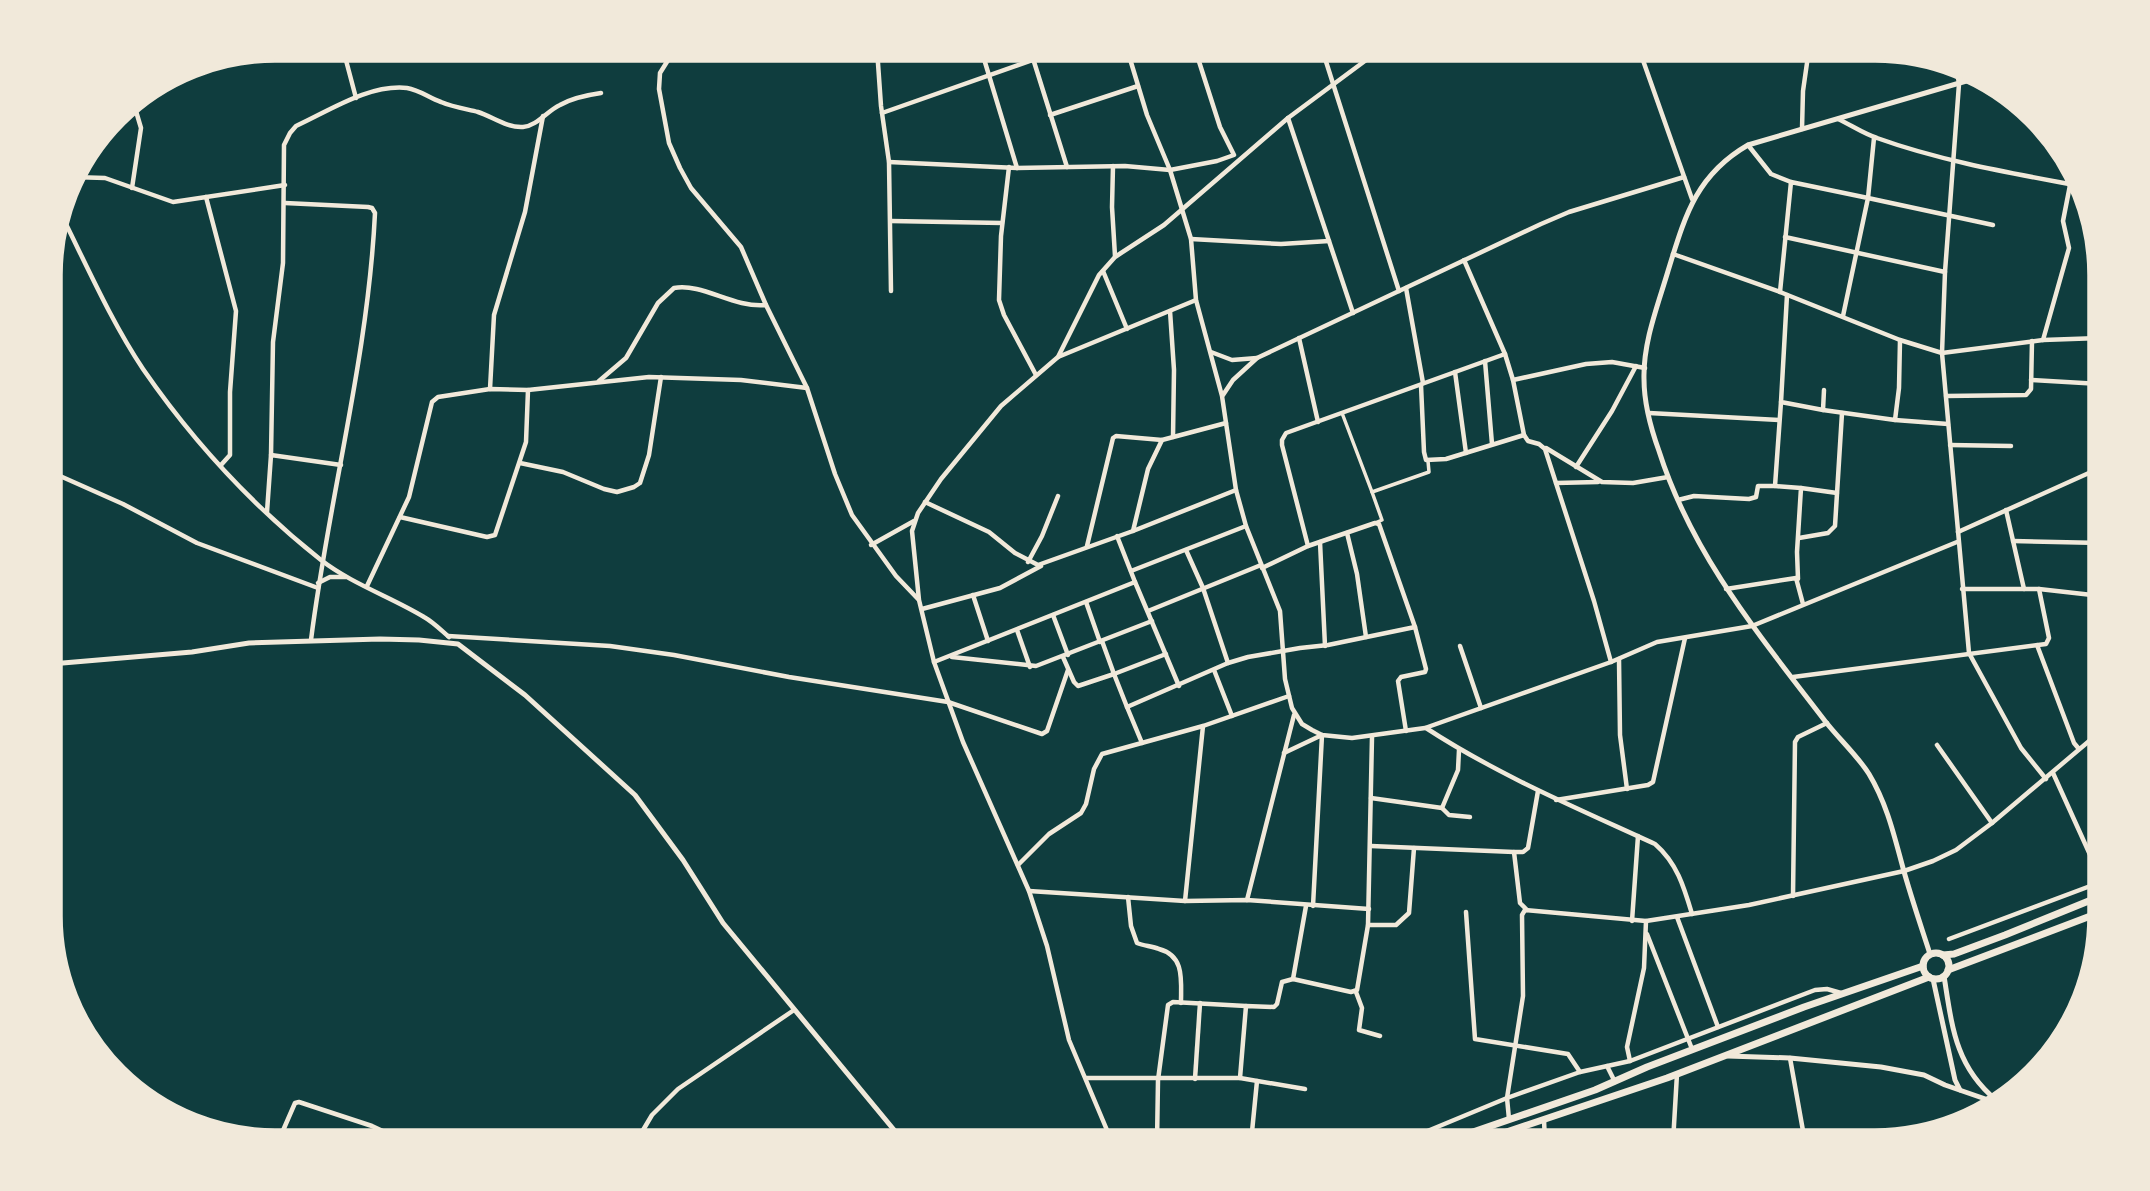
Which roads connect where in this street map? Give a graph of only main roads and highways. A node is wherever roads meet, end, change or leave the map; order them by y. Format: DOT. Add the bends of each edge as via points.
graph roads {
  1 [pos="2089,901"];
  2 [pos="2089,916"];
  3 [pos="1943,955"];
  4 [pos="1923,966"];
  5 [pos="1946,973"];
  6 [pos="1931,978"];
  7 [pos="1480,1129"];
  8 [pos="1514,1129"];
  1 -- 3 [label="main road"];
  2 -- 5 [label="main road"];
  3 -- 4 [label="main road" via="1930,954"];
  3 -- 5 [label="main road" via="1948,962"];
  4 -- 6 [label="main road"];
  4 -- 7 [label="main road"];
  5 -- 6 [label="main road"];
  6 -- 8 [label="main road" via="1677,1074"];
}
